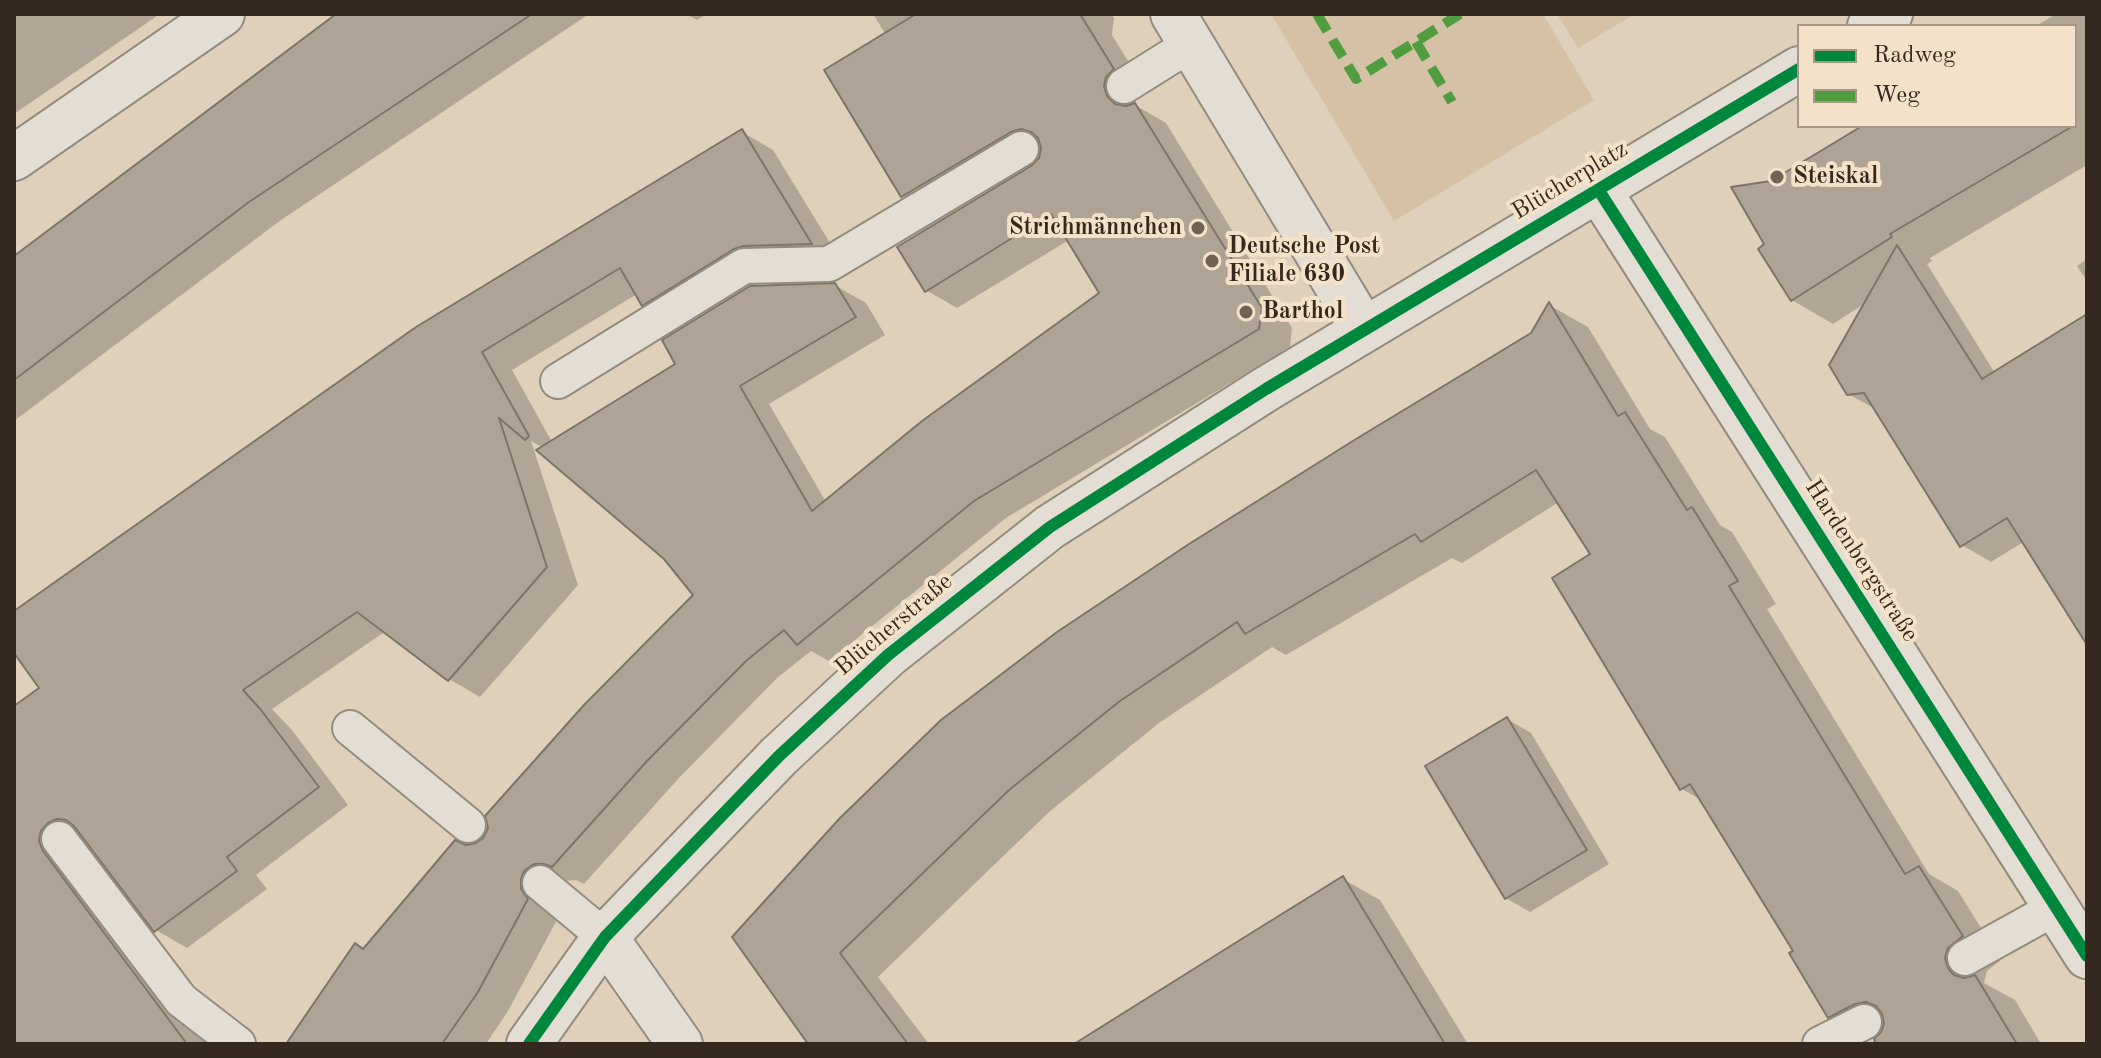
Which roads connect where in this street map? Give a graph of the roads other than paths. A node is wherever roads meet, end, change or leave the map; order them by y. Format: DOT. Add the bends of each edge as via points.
graph roads {
  1 [pos="222,14"];
  2 [pos="1182,29"];
  3 [pos="1797,70"];
  4 [pos="1124,86"];
  5 [pos="1021,149"];
  6 [pos="14,158"];
  7 [pos="1598,189"];
  8 [pos="1364,330"];
  9 [pos="558,381"];
  10 [pos="350,728"];
  11 [pos="468,825"];
  12 [pos="59,839"];
  13 [pos="540,883"];
  14 [pos="2057,907"];
  15 [pos="605,937"];
  16 [pos="2087,956"];
  17 [pos="1965,958"];
  18 [pos="1864,1022"];
  19 [pos="238,1044"];
  20 [pos="529,1044"];
  21 [pos="680,1044"];
  22 [pos="1820,1044"];
  1 -- 6 [label="street"];
  2 -- 4 [label="lane"];
  2 -- 8 [label="street"];
  3 -- 7 [label="street, Blücherplatz"];
  5 -- 9 [label="lane" via="829,264 744,266"];
  7 -- 8 [label="street, Blücherplatz"];
  7 -- 14 [label="street, Hardenbergstraße"];
  8 -- 15 [label="street, Blücherstraße" via="1050,527 888,655 779,756"];
  10 -- 11 [label="lane"];
  12 -- 19 [label="lane" via="181,1000"];
  13 -- 15 [label="lane"];
  14 -- 16 [label="street, Hardenbergstraße"];
  14 -- 17 [label="lane"];
  15 -- 20 [label="street, Blücherstraße"];
  15 -- 21 [label="street"];
  18 -- 22 [label="lane"];
}
